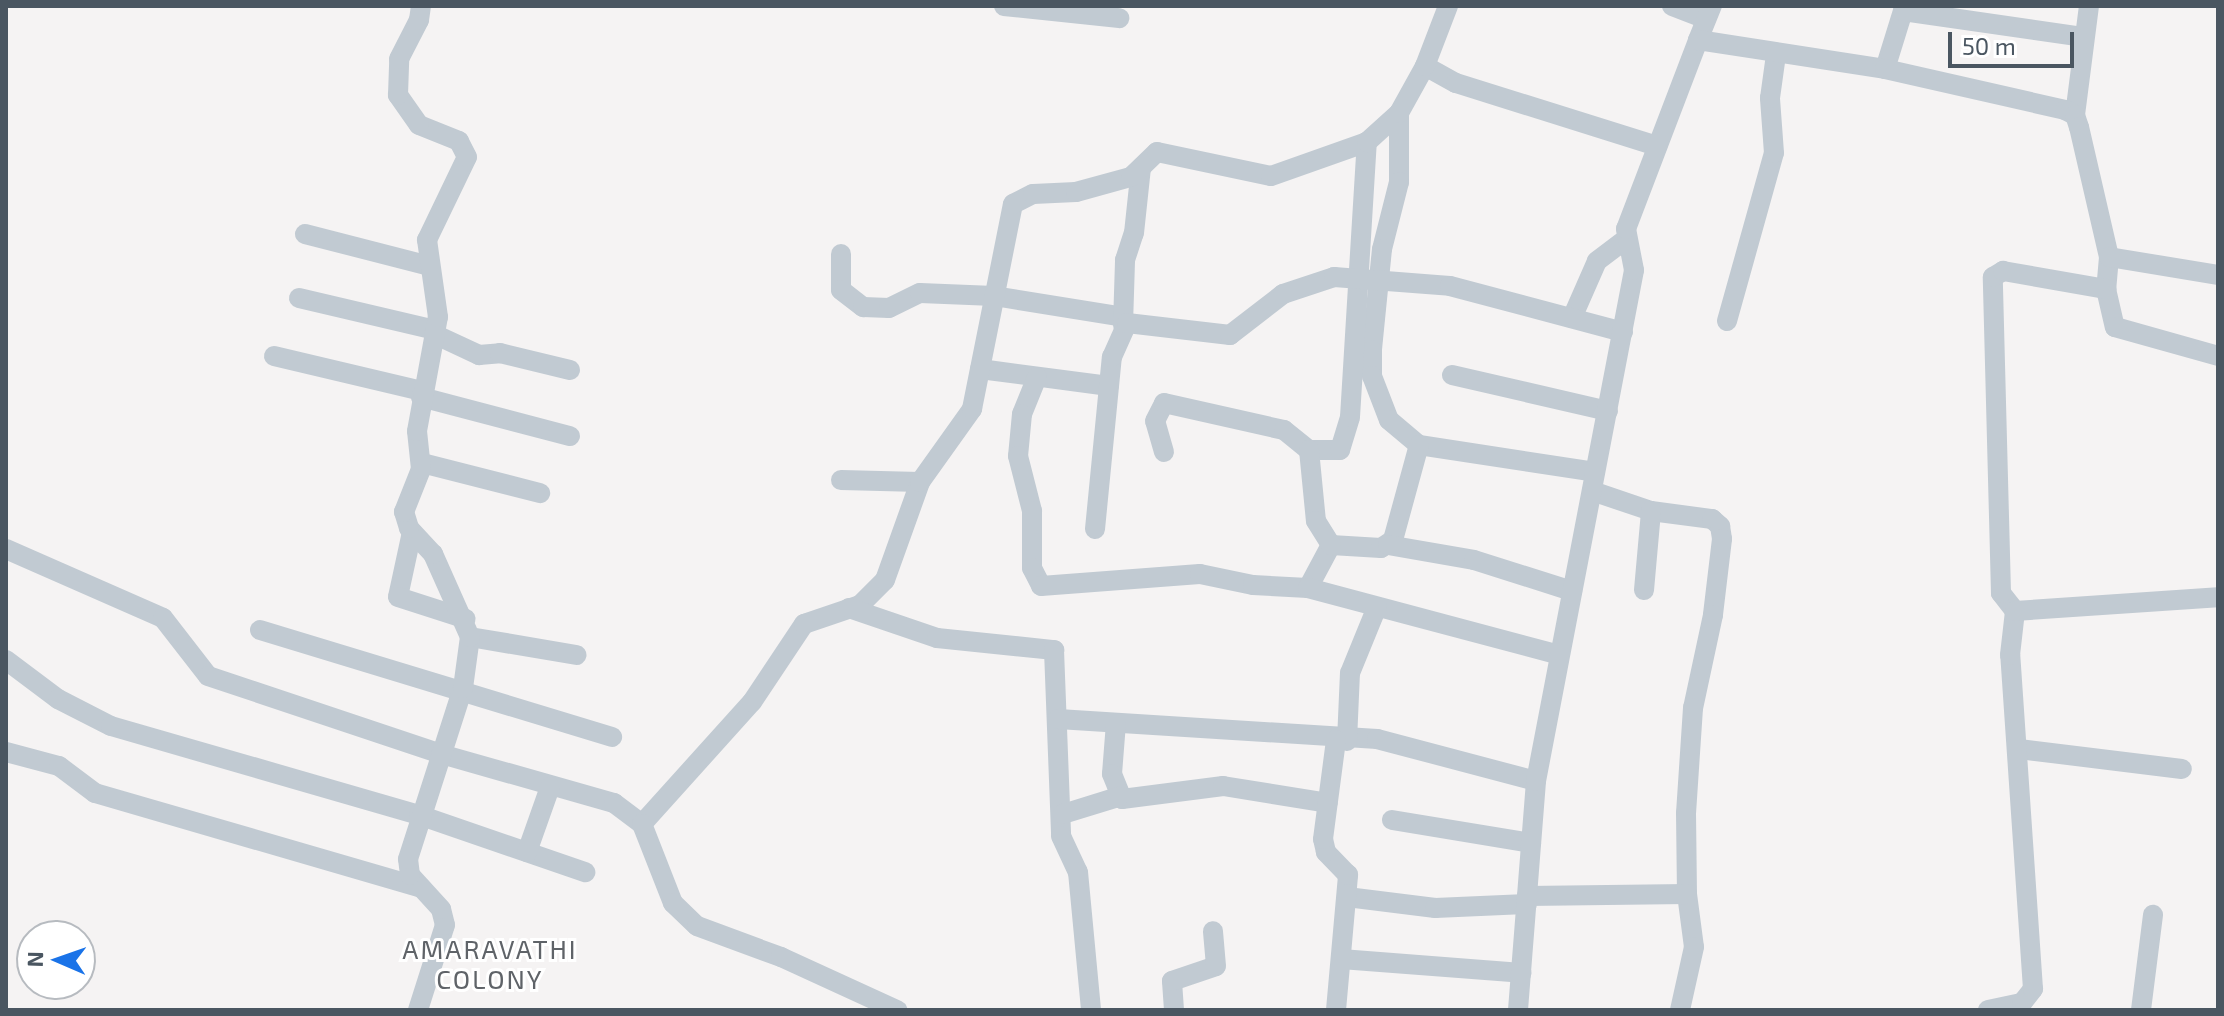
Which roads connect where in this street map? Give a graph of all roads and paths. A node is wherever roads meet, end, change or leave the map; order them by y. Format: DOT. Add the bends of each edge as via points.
graph roads {
  1 [pos="421,6"];
  2 [pos="1004,6"];
  3 [pos="1448,6"];
  4 [pos="1672,6"];
  5 [pos="2089,6"];
  6 [pos="1708,12"];
  7 [pos="1119,18"];
  8 [pos="2084,37"];
  9 [pos="1698,40"];
  10 [pos="1776,55"];
  11 [pos="1425,66"];
  12 [pos="1885,69"];
  13 [pos="1399,113"];
  14 [pos="2075,115"];
  15 [pos="1367,142"];
  16 [pos="1657,146"];
  17 [pos="1141,168"];
  18 [pos="305,234"];
  19 [pos="1626,239"];
  20 [pos="841,254"];
  21 [pos="2109,257"];
  22 [pos="430,266"];
  23 [pos="2218,275"];
  24 [pos="1368,279"];
  25 [pos="2106,289"];
  26 [pos="994,296"];
  27 [pos="299,298"];
  28 [pos="1572,318"];
  29 [pos="1123,321"];
  30 [pos="1727,321"];
  31 [pos="434,332"];
  32 [pos="1623,332"];
  33 [pos="274,356"];
  34 [pos="2218,356"];
  35 [pos="980,369"];
  36 [pos="570,370"];
  37 [pos="1452,375"];
  38 [pos="1037,377"];
  39 [pos="1109,386"];
  40 [pos="421,394"];
  41 [pos="1608,411"];
  42 [pos="570,436"];
  43 [pos="1419,445"];
  44 [pos="1309,450"];
  45 [pos="1164,452"];
  46 [pos="422,463"];
  47 [pos="841,480"];
  48 [pos="1594,481"];
  49 [pos="920,482"];
  50 [pos="540,493"];
  51 [pos="1651,511"];
  52 [pos="1095,529"];
  53 [pos="412,532"];
  54 [pos="1331,545"];
  55 [pos="1388,545"];
  56 [pos="6,549"];
  57 [pos="1308,588"];
  58 [pos="1644,590"];
  59 [pos="1572,591"];
  60 [pos="2218,597"];
  61 [pos="1377,607"];
  62 [pos="849,608"];
  63 [pos="2015,611"];
  64 [pos="468,628"];
  65 [pos="260,630"];
  66 [pos="576,655"];
  67 [pos="1559,655"];
  68 [pos="6,660"];
  69 [pos="463,688"];
  70 [pos="1058,719"];
  71 [pos="1116,723"];
  72 [pos="612,737"];
  73 [pos="1342,740"];
  74 [pos="2019,749"];
  75 [pos="6,752"];
  76 [pos="441,754"];
  77 [pos="2182,769"];
  78 [pos="1536,781"];
  79 [pos="550,787"];
  80 [pos="1118,797"];
  81 [pos="1328,803"];
  82 [pos="1063,814"];
  83 [pos="419,815"];
  84 [pos="1392,820"];
  85 [pos="642,824"];
  86 [pos="1531,843"];
  87 [pos="527,852"];
  88 [pos="585,872"];
  89 [pos="423,888"];
  90 [pos="1687,894"];
  91 [pos="1347,897"];
  92 [pos="1527,900"];
  93 [pos="2153,915"];
  94 [pos="1213,931"];
  95 [pos="1341,959"];
  96 [pos="1521,973"];
  97 [pos="2030,1005"];
  98 [pos="418,1010"];
  99 [pos="897,1010"];
  100 [pos="1091,1010"];
  101 [pos="1174,1010"];
  102 [pos="1336,1010"];
  103 [pos="1518,1010"];
  104 [pos="1680,1010"];
  105 [pos="1988,1010"];
  106 [pos="2141,1010"];
  1 -- 22 [label="street" via="399,59 398,95 419,125 459,141 467,157 429,231"];
  2 -- 7 [label="street"];
  3 -- 11 [label="street"];
  4 -- 6 [label="street"];
  5 -- 8 [label="street"];
  6 -- 9 [label="street"];
  8 -- 12 [label="street" via="1903,11"];
  8 -- 14 [label="street"];
  9 -- 10 [label="street"];
  9 -- 16 [label="street"];
  10 -- 12 [label="street"];
  10 -- 30 [label="street" via="1770,98 1774,153"];
  11 -- 13 [label="street"];
  11 -- 16 [label="street" via="1456,83"];
  12 -- 14 [label="street"];
  13 -- 15 [label="street"];
  13 -- 24 [label="street" via="1399,182"];
  14 -- 21 [label="street"];
  15 -- 17 [label="street" via="1271,176 1163,152"];
  15 -- 24 [label="street"];
  16 -- 19 [label="street"];
  17 -- 26 [label="street" via="1100,187 1033,194 1013,204"];
  17 -- 29 [label="street" via="1134,233 1125,260"];
  18 -- 22 [label="street"];
  19 -- 28 [label="street" via="1597,261"];
  19 -- 32 [label="street" via="1634,270"];
  20 -- 26 [label="street" via="841,290 863,307 889,308 920,293"];
  21 -- 23 [label="street"];
  21 -- 25 [label="street"];
  22 -- 31 [label="street" via="438,307"];
  24 -- 28 [label="street" via="1450,286"];
  24 -- 29 [label="street" via="1334,277 1283,294 1230,335"];
  24 -- 43 [label="street" via="1372,376 1389,420"];
  24 -- 44 [label="street" via="1344,445 1333,452"];
  25 -- 34 [label="street" via="2115,327"];
  25 -- 63 [label="street" via="2003,271 1993,277 2001,593"];
  26 -- 29 [label="street"];
  26 -- 35 [label="street"];
  27 -- 31 [label="street"];
  28 -- 32 [label="street"];
  29 -- 39 [label="street"];
  31 -- 36 [label="street" via="479,355 500,353"];
  31 -- 40 [label="street"];
  32 -- 41 [label="street"];
  33 -- 40 [label="street"];
  35 -- 38 [label="street"];
  35 -- 49 [label="street" via="970,415"];
  37 -- 41 [label="street"];
  38 -- 39 [label="street"];
  38 -- 57 [label="street" via="1018,436 1032,511 1036,584 1155,581 1200,574 1253,585"];
  39 -- 52 [label="street"];
  40 -- 42 [label="street"];
  40 -- 46 [label="street" via="416,444"];
  41 -- 48 [label="street"];
  43 -- 48 [label="street"];
  43 -- 55 [label="street"];
  44 -- 45 [label="street" via="1277,427 1164,403 1155,421"];
  44 -- 54 [label="street" via="1316,521"];
  46 -- 50 [label="street"];
  46 -- 53 [label="street" via="405,503 405,521"];
  47 -- 49 [label="street"];
  48 -- 51 [label="street"];
  48 -- 59 [label="street"];
  49 -- 62 [label="street" via="885,580 869,600"];
  51 -- 58 [label="street"];
  51 -- 90 [label="street" via="1712,519 1720,526 1722,539 1693,708"];
  53 -- 64 [label="street" via="433,554"];
  53 -- 64 [label="street" via="398,597"];
  54 -- 55 [label="street"];
  54 -- 57 [label="street"];
  55 -- 59 [label="street" via="1474,560"];
  56 -- 76 [label="street" via="163,618 208,676"];
  57 -- 61 [label="street"];
  59 -- 67 [label="street"];
  60 -- 63 [label="street"];
  61 -- 67 [label="street"];
  61 -- 73 [label="street" via="1350,673"];
  62 -- 70 [label="street" via="937,638 1050,646"];
  62 -- 85 [label="street" via="804,624 752,702"];
  63 -- 74 [label="street" via="2010,655"];
  64 -- 66 [label="street"];
  64 -- 69 [label="street"];
  65 -- 69 [label="street"];
  67 -- 78 [label="street"];
  68 -- 83 [label="street" via="58,699 111,726"];
  69 -- 72 [label="street"];
  69 -- 76 [label="street"];
  70 -- 71 [label="street"];
  70 -- 82 [label="street"];
  71 -- 73 [label="street"];
  71 -- 80 [label="street" via="1111,758"];
  73 -- 78 [label="street" via="1377,739"];
  73 -- 81 [label="street"];
  74 -- 77 [label="street"];
  74 -- 97 [label="street"];
  75 -- 89 [label="street" via="59,766 95,793"];
  76 -- 79 [label="street"];
  76 -- 83 [label="street"];
  78 -- 86 [label="street"];
  79 -- 85 [label="street" via="614,803"];
  79 -- 87 [label="street"];
  80 -- 81 [label="street" via="1139,800 1184,787 1223,786"];
  80 -- 82 [label="street"];
  81 -- 91 [label="street" via="1324,846 1346,869"];
  82 -- 100 [label="street" via="1061,836 1078,872"];
  83 -- 87 [label="street"];
  83 -- 89 [label="street" via="408,859 410,875"];
  84 -- 86 [label="street"];
  85 -- 99 [label="street" via="680,914 711,933 796,963"];
  86 -- 92 [label="street"];
  87 -- 88 [label="street"];
  89 -- 98 [label="street" via="441,909 445,925"];
  90 -- 92 [label="street"];
  90 -- 104 [label="street" via="1694,947"];
  91 -- 92 [label="street" via="1435,908"];
  91 -- 95 [label="street"];
  92 -- 96 [label="street"];
  93 -- 106 [label="street"];
  94 -- 101 [label="street" via="1216,966 1172,981"];
  95 -- 96 [label="street"];
  95 -- 102 [label="street"];
  96 -- 103 [label="street"];
  97 -- 105 [label="street"];
}
